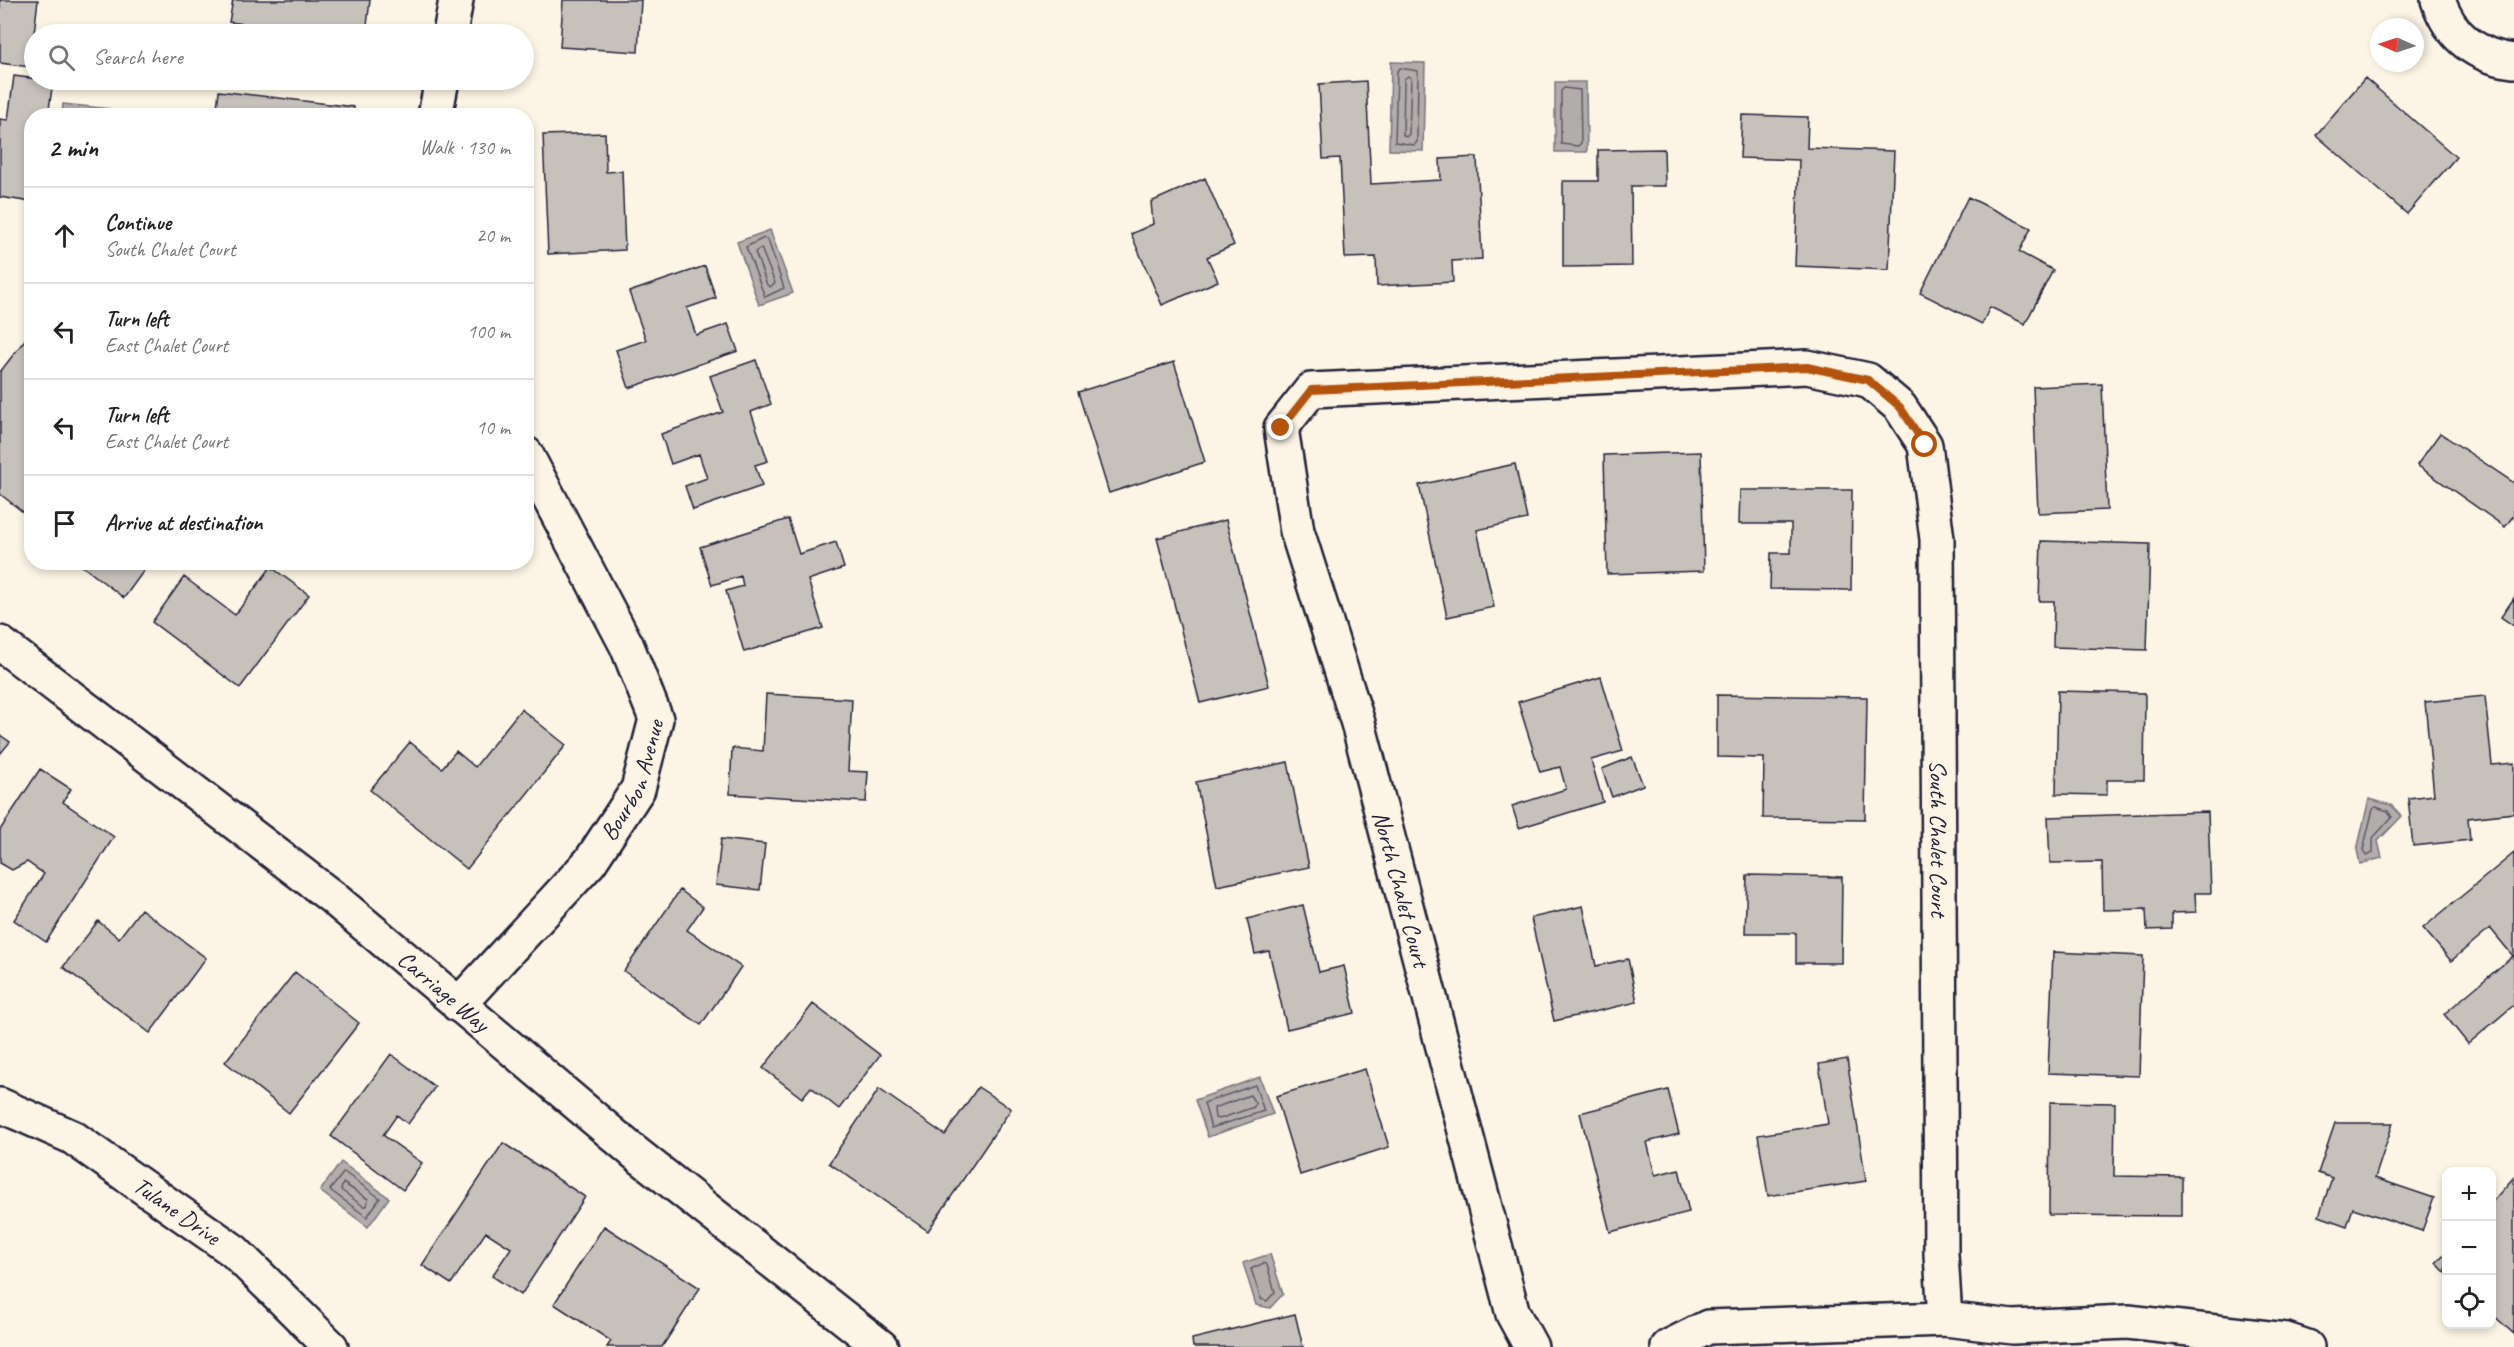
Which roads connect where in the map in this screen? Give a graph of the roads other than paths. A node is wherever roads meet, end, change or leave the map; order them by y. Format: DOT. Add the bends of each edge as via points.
graph roads {
  1 [pos="456,0"];
  2 [pos="2438,0"];
  3 [pos="452,24"];
  4 [pos="2514,61"];
  5 [pos="440,90"];
  6 [pos="437,108"];
  7 [pos="1281,428"];
  8 [pos="534,469"];
  9 [pos="0,643"];
  10 [pos="458,1005"];
  11 [pos="0,1104"];
  12 [pos="1945,1319"];
  13 [pos="331,1347"];
  14 [pos="881,1347"];
  15 [pos="1531,1347"];
  16 [pos="1668,1347"];
  17 [pos="2307,1347"];
  1 -- 3 [label="street"];
  2 -- 4 [label="street" via="2444,19 2465,44 2494,59"];
  5 -- 6 [label="street"];
  7 -- 12 [label="street, South Chalet Court" via="1311,390 1807,367 1868,380 1900,407 1925,445 1937,539 1941,1254"];
  7 -- 15 [label="street, North Chalet Court" via="1297,531 1358,723 1513,1314"];
  8 -- 10 [label="street, Bourbon Avenue" via="627,646 656,719 638,789 590,862"];
  9 -- 10 [label="street, Carriage Way" via="332,897"];
  10 -- 14 [label="street, Carriage Way" via="634,1152"];
  11 -- 13 [label="street, Tulane Drive" via="72,1137 234,1251"];
  12 -- 16 [label="street" via="1708,1327"];
  12 -- 17 [label="street" via="2013,1328 2128,1322 2286,1340"];
}
